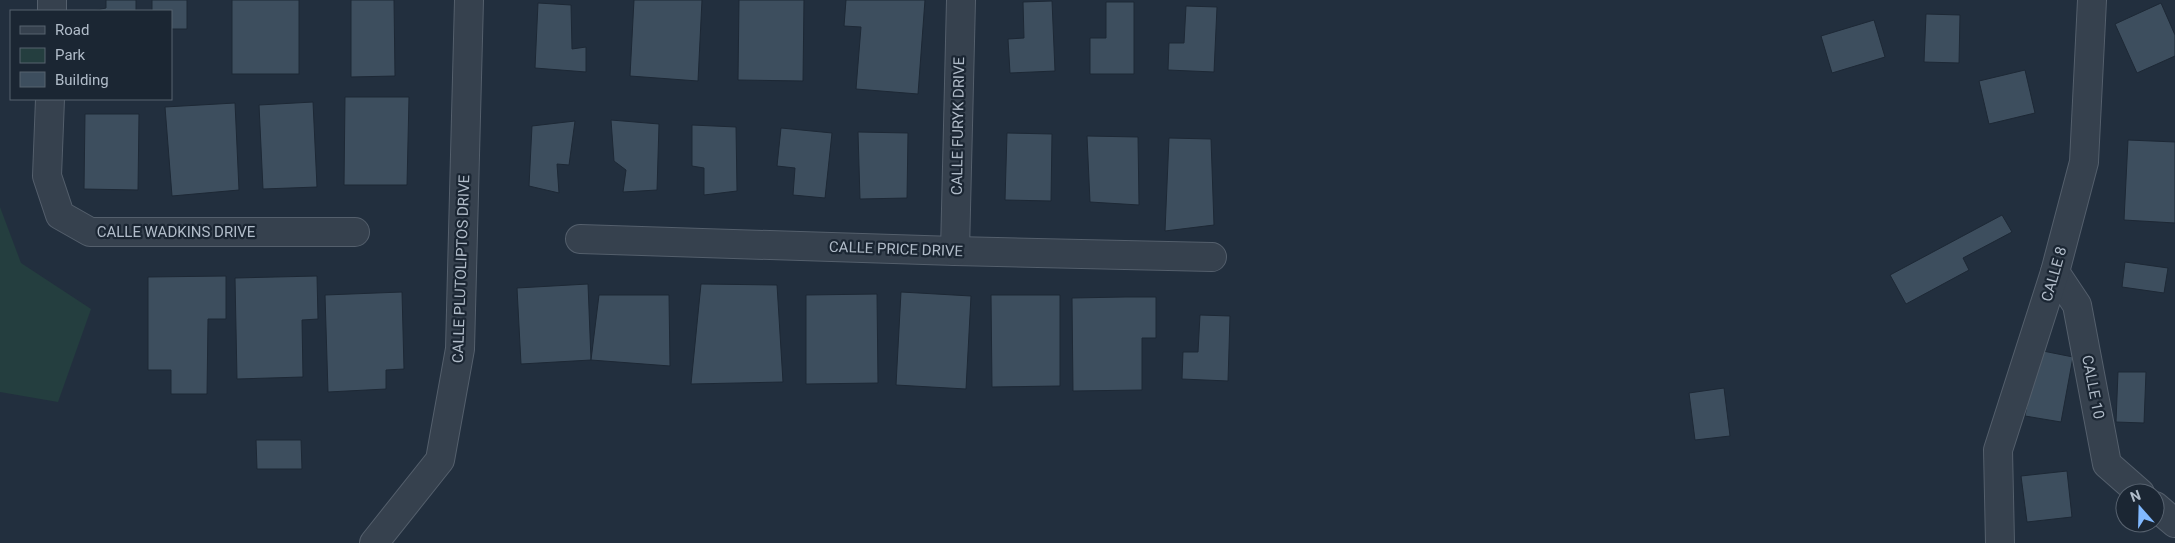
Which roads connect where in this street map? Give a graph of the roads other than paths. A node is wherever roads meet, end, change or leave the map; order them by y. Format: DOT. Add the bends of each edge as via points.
graph roads {
  1 [pos="469,0"];
  2 [pos="961,0"];
  3 [pos="2086,1"];
  4 [pos="50,100"];
  5 [pos="354,232"];
  6 [pos="580,239"];
  7 [pos="955,252"];
  8 [pos="1212,257"];
  9 [pos="2055,272"];
  10 [pos="2129,483"];
  11 [pos="2165,514"];
  12 [pos="2175,523"];
  13 [pos="374,543"];
  14 [pos="2000,543"];
  1 -- 13 [label="street, CALLE PLUTOLIPTOS DRIVE" via="460,349 440,460"];
  2 -- 7 [label="street, CALLE FURYK DRIVE"];
  3 -- 9 [label="street, CALLE 8" via="2084,162"];
  4 -- 5 [label="street, CALLE WADKINS DRIVE" via="48,176 60,215 90,232"];
  6 -- 7 [label="street, CALLE PRICE DRIVE"];
  7 -- 8 [label="street, CALLE PRICE DRIVE"];
  9 -- 10 [label="street, CALLE 10" via="2077,305 2107,464"];
  9 -- 14 [label="street, CALLE 8" via="1998,450"];
  11 -- 12 [label="street"];
}
